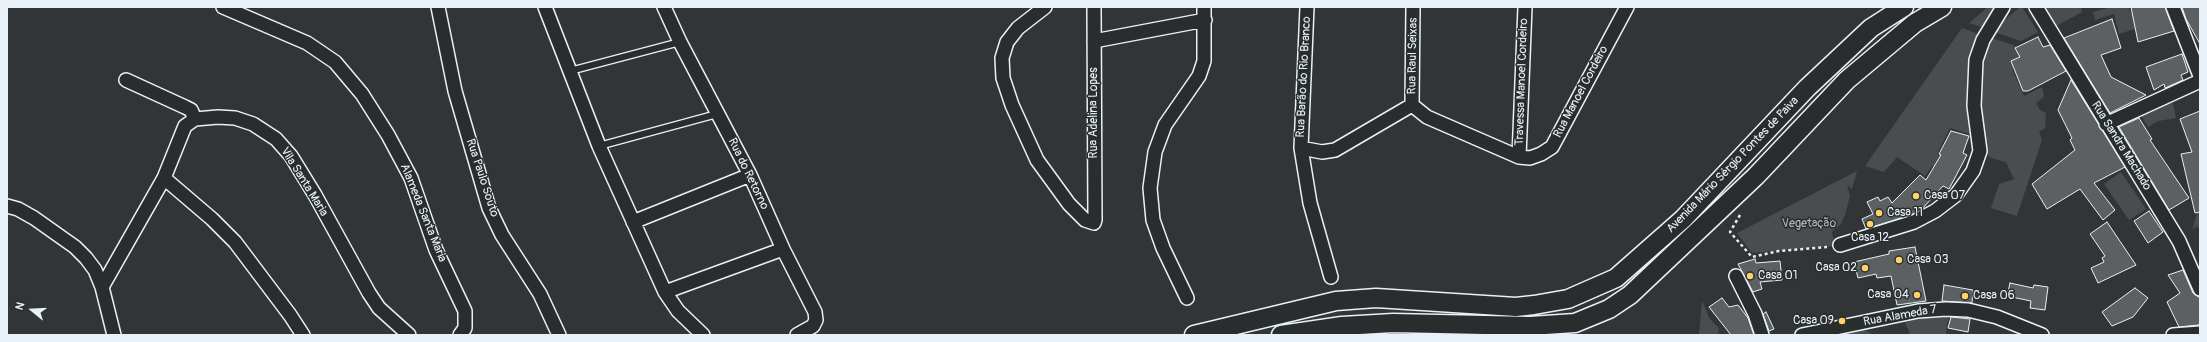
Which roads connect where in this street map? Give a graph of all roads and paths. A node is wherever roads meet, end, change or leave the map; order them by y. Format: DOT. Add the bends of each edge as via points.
graph roads {
  1 [pos="223,7"];
  2 [pos="438,7"];
  3 [pos="545,7"];
  4 [pos="664,7"];
  5 [pos="1045,7"];
  6 [pos="1094,7"];
  7 [pos="1307,7"];
  8 [pos="1413,7"];
  9 [pos="1525,7"];
  10 [pos="1627,7"];
  11 [pos="1904,7"];
  12 [pos="1942,7"];
  13 [pos="2003,7"];
  14 [pos="2036,7"];
  15 [pos="2173,7"];
  16 [pos="1205,14"];
  17 [pos="1094,41"];
  18 [pos="680,42"];
  19 [pos="570,71"];
  20 [pos="2200,76"];
  21 [pos="126,80"];
  22 [pos="2200,80"];
  23 [pos="1412,105"];
  24 [pos="717,114"];
  25 [pos="195,120"];
  26 [pos="2106,124"];
  27 [pos="599,146"];
  28 [pos="1301,148"];
  29 [pos="1519,157"];
  30 [pos="750,175"];
  31 [pos="164,178"];
  32 [pos="7,206"];
  33 [pos="1740,213"];
  34 [pos="633,222"];
  35 [pos="1840,245"];
  36 [pos="783,249"];
  37 [pos="1736,276"];
  38 [pos="1331,277"];
  39 [pos="102,287"];
  40 [pos="2200,288"];
  41 [pos="665,292"];
  42 [pos="1187,298"];
  43 [pos="2200,333"];
  44 [pos="114,335"];
  45 [pos="303,335"];
  46 [pos="409,335"];
  47 [pos="460,335"];
  48 [pos="559,335"];
  49 [pos="703,335"];
  50 [pos="797,335"];
  51 [pos="1194,335"];
  52 [pos="1281,335"];
  53 [pos="1762,335"];
  54 [pos="1802,335"];
  55 [pos="2042,335"];
  56 [pos="2173,335"];
  1 -- 47 [label="street, Alameda Santa Maria" via="307,43 335,62 362,94 411,178 436,250 465,311 465,328"];
  2 -- 48 [label="street, Rua Paulo Souto" via="455,91 489,208 502,235 540,294"];
  3 -- 19 [label="street"];
  4 -- 18 [label="street, Rua do Retorno"];
  5 -- 17 [label="street, Rua Adelina Lopes" via="1018,28 1007,42 1002,58 1003,78 1012,105 1037,160 1069,204 1085,220 1094,223"];
  6 -- 17 [label="street, Rua Adelina Lopes"];
  7 -- 28 [label="street, Rua Barão do Rio Branco"];
  8 -- 23 [label="street, Rua Raul Seixas"];
  9 -- 29 [label="street, Travessa Manoel Cordeiro"];
  10 -- 29 [label="street, Rua Manoel Cordeiro" via="1552,147 1530,158"];
  11 -- 51 [label="main road, Avenida Mário Sérgio Pontes de Paiva" via="1871,28 1807,88 1683,219 1616,278 1568,299 1534,305 1516,307 1376,298 1336,301"];
  12 -- 52 [label="main road, Avenida Mário Sérgio Pontes de Paiva" via="1915,23 1847,80 1756,176 1630,295 1609,309 1575,323 1530,326 1393,323 1342,326"];
  13 -- 35 [label="street" via="1983,40 1976,60 1974,106 1980,151 1973,171 1956,195 1935,211 1914,222"];
  14 -- 26 [label="street, Rua Sandra Machado"];
  15 -- 20 [label="street"];
  16 -- 17 [label="street"];
  16 -- 42 [label="street" via="1204,61 1199,76 1165,125 1155,152 1150,188 1153,220 1163,248"];
  18 -- 19 [label="lane"];
  18 -- 24 [label="street, Rua do Retorno"];
  19 -- 27 [label="street"];
  21 -- 25 [label="street" via="186,107"];
  22 -- 26 [label="street"];
  23 -- 28 [label="street, Rua Barão do Rio Branco" via="1335,150 1322,152"];
  23 -- 29 [label="street, Rua Manoel Cordeiro" via="1427,117"];
  24 -- 27 [label="lane"];
  24 -- 30 [label="street, Rua do Retorno"];
  25 -- 31 [label="street" via="185,126"];
  25 -- 46 [label="street, Vila Santa Maria" via="235,118 253,124 276,139 291,156 315,195 372,298 379,308"];
  26 -- 40 [label="street, Rua Sandra Machado" via="2180,241"];
  27 -- 34 [label="street"];
  28 -- 38 [label="street, Rua Barão do Rio Branco" via="1310,203"];
  30 -- 34 [label="street"];
  30 -- 36 [label="street, Rua do Retorno"];
  31 -- 39 [label="street"];
  31 -- 45 [label="street" via="235,242"];
  32 -- 39 [label="street" via="34,218 75,247 95,270"];
  33 -- 35 [label="path" via="1730,232 1752,257 1779,251"];
  34 -- 41 [label="street"];
  36 -- 41 [label="street"];
  36 -- 50 [label="street, Rua do Retorno" via="816,312 813,326"];
  37 -- 53 [label="street" via="1755,314"];
  39 -- 44 [label="street"];
  41 -- 49 [label="street" via="678,311"];
  43 -- 56 [label="street"];
  54 -- 55 [label="street, Rua Alameda 7" via="1918,310 1946,309 1968,310 1997,317"];
}
